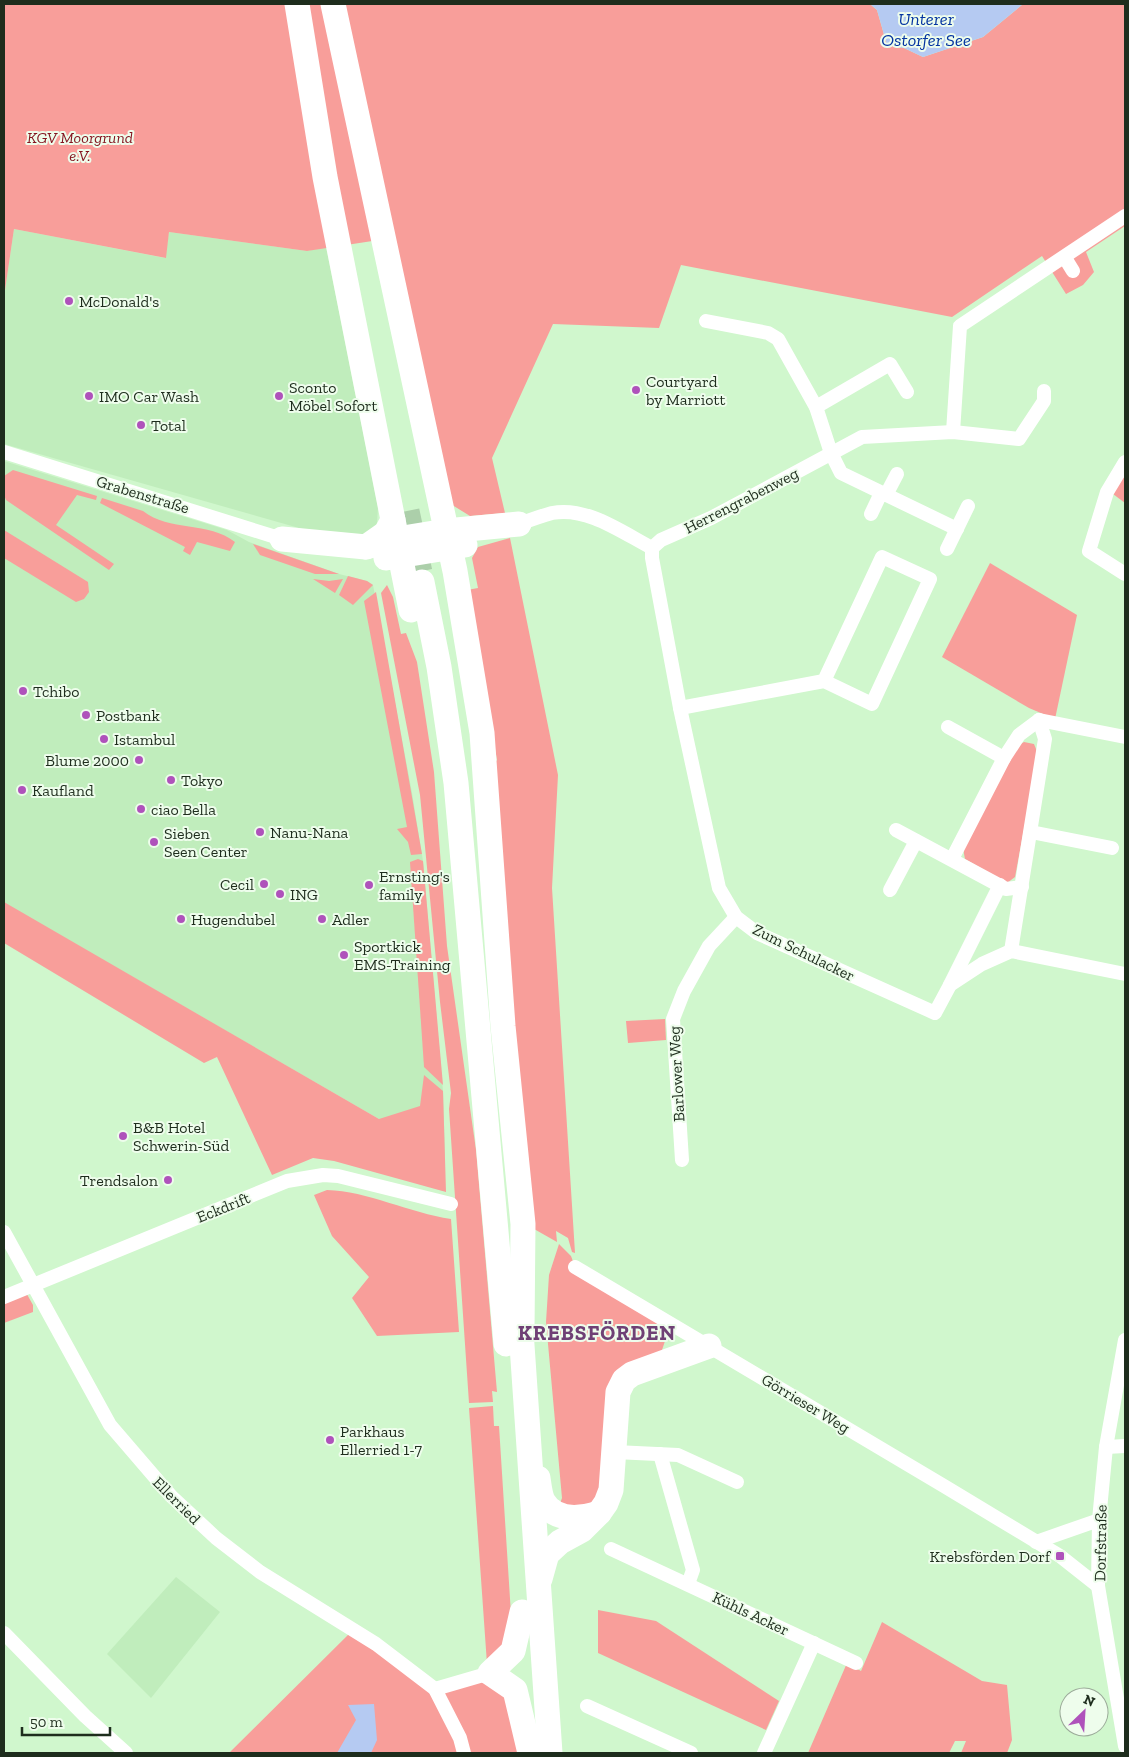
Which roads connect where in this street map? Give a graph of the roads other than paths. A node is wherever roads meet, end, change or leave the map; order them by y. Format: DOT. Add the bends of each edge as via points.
graph roads {
  1 [pos="297,4"];
  2 [pos="306,4"];
  3 [pos="324,4"];
  4 [pos="332,4"];
  5 [pos="1125,216"];
  6 [pos="1064,258"];
  7 [pos="1073,271"];
  8 [pos="706,321"];
  9 [pos="1044,391"];
  10 [pos="908,392"];
  11 [pos="816,407"];
  12 [pos="953,432"];
  13 [pos="4,452"];
  14 [pos="831,453"];
  15 [pos="1125,462"];
  16 [pos="897,474"];
  17 [pos="884,494"];
  18 [pos="968,506"];
  19 [pos="872,514"];
  20 [pos="520,524"];
  21 [pos="957,529"];
  22 [pos="282,539"];
  23 [pos="427,543"];
  24 [pos="652,548"];
  25 [pos="947,549"];
  26 [pos="367,553"];
  27 [pos="1125,574"];
  28 [pos="824,681"];
  29 [pos="680,708"];
  30 [pos="1039,720"];
  31 [pos="948,727"];
  32 [pos="1125,737"];
  33 [pos="1004,758"];
  34 [pos="896,830"];
  35 [pos="1031,832"];
  36 [pos="916,841"];
  37 [pos="1112,848"];
  38 [pos="952,859"];
  39 [pos="1000,885"];
  40 [pos="1022,886"];
  41 [pos="890,890"];
  42 [pos="736,917"];
  43 [pos="1011,951"];
  44 [pos="1125,974"];
  45 [pos="950,985"];
  46 [pos="682,1160"];
  47 [pos="451,1204"];
  48 [pos="4,1232"];
  49 [pos="575,1267"];
  50 [pos="34,1285"];
  51 [pos="4,1297"];
  52 [pos="514,1331"];
  53 [pos="1125,1340"];
  54 [pos="709,1346"];
  55 [pos="529,1441"];
  56 [pos="1125,1446"];
  57 [pos="1106,1447"];
  58 [pos="615,1452"];
  59 [pos="660,1454"];
  60 [pos="737,1482"];
  61 [pos="599,1513"];
  62 [pos="1099,1520"];
  63 [pos="1036,1542"];
  64 [pos="611,1549"];
  65 [pos="688,1584"];
  66 [pos="538,1586"];
  67 [pos="1098,1586"];
  68 [pos="522,1612"];
  69 [pos="4,1633"];
  70 [pos="814,1643"];
  71 [pos="856,1663"];
  72 [pos="490,1673"];
  73 [pos="435,1689"];
  74 [pos="587,1706"];
  75 [pos="1125,1746"];
  76 [pos="126,1753"];
  77 [pos="464,1753"];
  78 [pos="532,1753"];
  79 [pos="550,1753"];
  80 [pos="691,1753"];
  81 [pos="764,1753"];
  1 -- 23 [label="highway" via="325,178"];
  2 -- 23 [label="highway"];
  3 -- 23 [label="highway"];
  4 -- 23 [label="highway"];
  5 -- 6 [label="street"];
  6 -- 7 [label="street"];
  6 -- 12 [label="street" via="960,326"];
  8 -- 11 [label="street" via="768,333 778,339"];
  9 -- 12 [label="street, Herrengrabenweg" via="1044,401 1019,439"];
  10 -- 11 [label="street" via="890,364"];
  11 -- 14 [label="street"];
  12 -- 14 [label="street, Herrengrabenweg" via="862,437"];
  13 -- 22 [label="street, Grabenstraße"];
  14 -- 17 [label="street" via="841,473"];
  14 -- 24 [label="street, Herrengrabenweg" via="710,518 661,540"];
  15 -- 27 [label="street" via="1107,492 1089,551"];
  16 -- 17 [label="street"];
  17 -- 19 [label="street"];
  17 -- 21 [label="street"];
  18 -- 21 [label="street"];
  20 -- 23 [label="highway"];
  20 -- 24 [label="street" via="553,513 572,512 590,517"];
  21 -- 25 [label="street"];
  22 -- 26 [label="highway"];
  23 -- 26 [label="highway"];
  23 -- 26 [label="highway" via="386,533"];
  23 -- 52 [label="highway"];
  23 -- 52 [label="highway" via="482,733 503,1026 523,1224"];
  24 -- 29 [label="street, Zum Schulacker"];
  28 -- 28 [label="street" via="882,557 930,579 872,704"];
  28 -- 29 [label="street"];
  29 -- 42 [label="street, Zum Schulacker" via="719,888"];
  30 -- 32 [label="street"];
  30 -- 33 [label="street" via="1019,735"];
  30 -- 35 [label="street" via="1045,739"];
  31 -- 33 [label="street"];
  33 -- 38 [label="street"];
  34 -- 36 [label="street"];
  35 -- 37 [label="street"];
  35 -- 40 [label="street"];
  36 -- 38 [label="street"];
  36 -- 41 [label="street"];
  38 -- 39 [label="street"];
  39 -- 40 [label="street" via="1006,888"];
  39 -- 45 [label="street"];
  40 -- 43 [label="street"];
  42 -- 45 [label="street, Zum Schulacker" via="758,933 935,1013"];
  42 -- 46 [label="street, Barlower Weg" via="709,946 684,991 673,1019"];
  43 -- 44 [label="street"];
  43 -- 45 [label="street" via="982,964"];
  47 -- 50 [label="street, Eckdrift" via="338,1176 287,1181"];
  48 -- 50 [label="street, Ellerried"];
  49 -- 54 [label="street, Görrieser Weg"];
  50 -- 51 [label="street, Eckdrift"];
  50 -- 73 [label="street, Ellerried" via="110,1425 171,1496 216,1538 260,1572 376,1644"];
  52 -- 55 [label="highway"];
  52 -- 68 [label="highway"];
  53 -- 57 [label="street, Dorfstraße"];
  54 -- 58 [label="highway" via="632,1374 624,1380 618,1392"];
  54 -- 63 [label="street, Görrieser Weg"];
  55 -- 61 [label="highway" via="543,1501 556,1515 579,1519"];
  55 -- 66 [label="highway"];
  56 -- 57 [label="street"];
  57 -- 62 [label="street, Dorfstraße"];
  58 -- 59 [label="street"];
  58 -- 61 [label="highway" via="611,1490"];
  59 -- 60 [label="street" via="678,1455"];
  59 -- 65 [label="street" via="693,1570"];
  61 -- 66 [label="highway" via="582,1530 560,1542 547,1554"];
  62 -- 63 [label="street"];
  62 -- 67 [label="street, Dorfstraße"];
  63 -- 67 [label="street, Görrieser Weg" via="1077,1568"];
  64 -- 65 [label="street, Kühls Acker"];
  65 -- 70 [label="street, Kühls Acker"];
  66 -- 79 [label="highway"];
  67 -- 75 [label="street, Dorfstraße"];
  68 -- 72 [label="highway" via="513,1651"];
  68 -- 78 [label="highway"];
  69 -- 76 [label="street"];
  70 -- 71 [label="street, Kühls Acker"];
  70 -- 81 [label="street"];
  72 -- 73 [label="street"];
  72 -- 78 [label="highway" via="515,1690"];
  73 -- 77 [label="street, Ellerried" via="460,1738"];
  74 -- 80 [label="street"];
}
